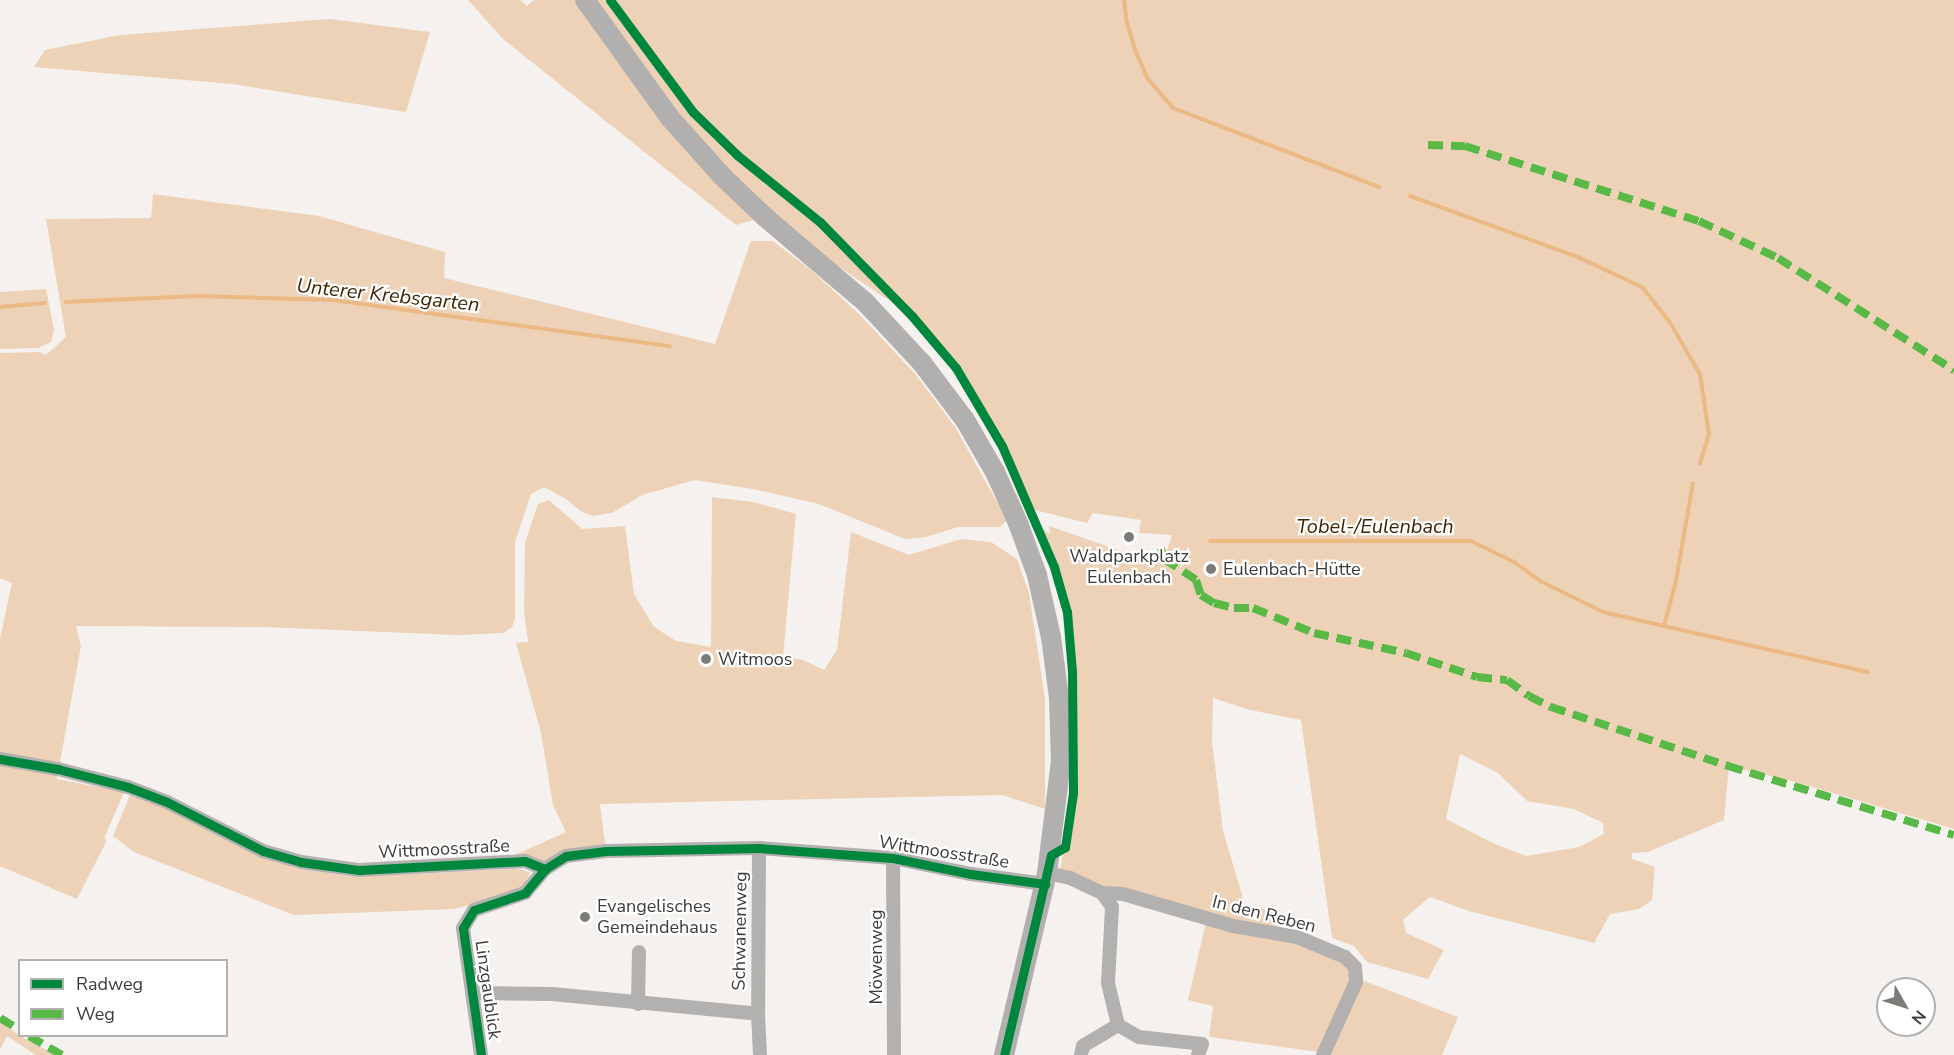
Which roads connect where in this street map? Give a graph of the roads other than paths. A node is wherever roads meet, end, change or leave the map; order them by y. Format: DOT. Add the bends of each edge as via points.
graph roads {
  1 [pos="585,0"];
  2 [pos="0,759"];
  3 [pos="759,848"];
  4 [pos="893,858"];
  5 [pos="545,869"];
  6 [pos="1048,871"];
  7 [pos="1103,894"];
  8 [pos="639,952"];
  9 [pos="472,993"];
  10 [pos="638,1004"];
  11 [pos="758,1014"];
  12 [pos="1118,1025"];
  13 [pos="481,1055"];
  14 [pos="760,1055"];
  15 [pos="894,1055"];
  16 [pos="1004,1055"];
  17 [pos="1081,1055"];
  18 [pos="1198,1055"];
  19 [pos="1323,1055"];
  1 -- 6 [label="main road" via="670,118 723,177 866,303 922,363 965,420 995,472 1037,575 1059,698 1061,761"];
  2 -- 5 [label="street, Wittmoosstraße" via="128,787 167,802 263,851 301,862 359,870 525,861"];
  3 -- 4 [label="street, Wittmoosstraße"];
  3 -- 5 [label="street, Wittmoosstraße" via="606,851 566,856"];
  3 -- 11 [label="street, Schwanenweg"];
  4 -- 6 [label="street, Wittmoosstraße" via="971,874"];
  4 -- 15 [label="street, Möwenweg"];
  5 -- 9 [label="street, Linzgaublick" via="525,893 474,910 463,928"];
  6 -- 7 [label="street, Wittmoosstraße"];
  6 -- 16 [label="main road"];
  7 -- 12 [label="street" via="1112,907 1108,983"];
  7 -- 19 [label="street, In den Reben" via="1124,894 1233,926 1297,937 1345,957 1355,967 1356,982"];
  8 -- 10 [label="street"];
  9 -- 10 [label="street, Schwanenweg" via="552,994"];
  9 -- 13 [label="street, Linzgaublick"];
  10 -- 11 [label="street, Schwanenweg"];
  11 -- 14 [label="street, Schwanenweg"];
  12 -- 17 [label="street" via="1083,1046"];
  12 -- 18 [label="street" via="1139,1037 1202,1044"];
}
